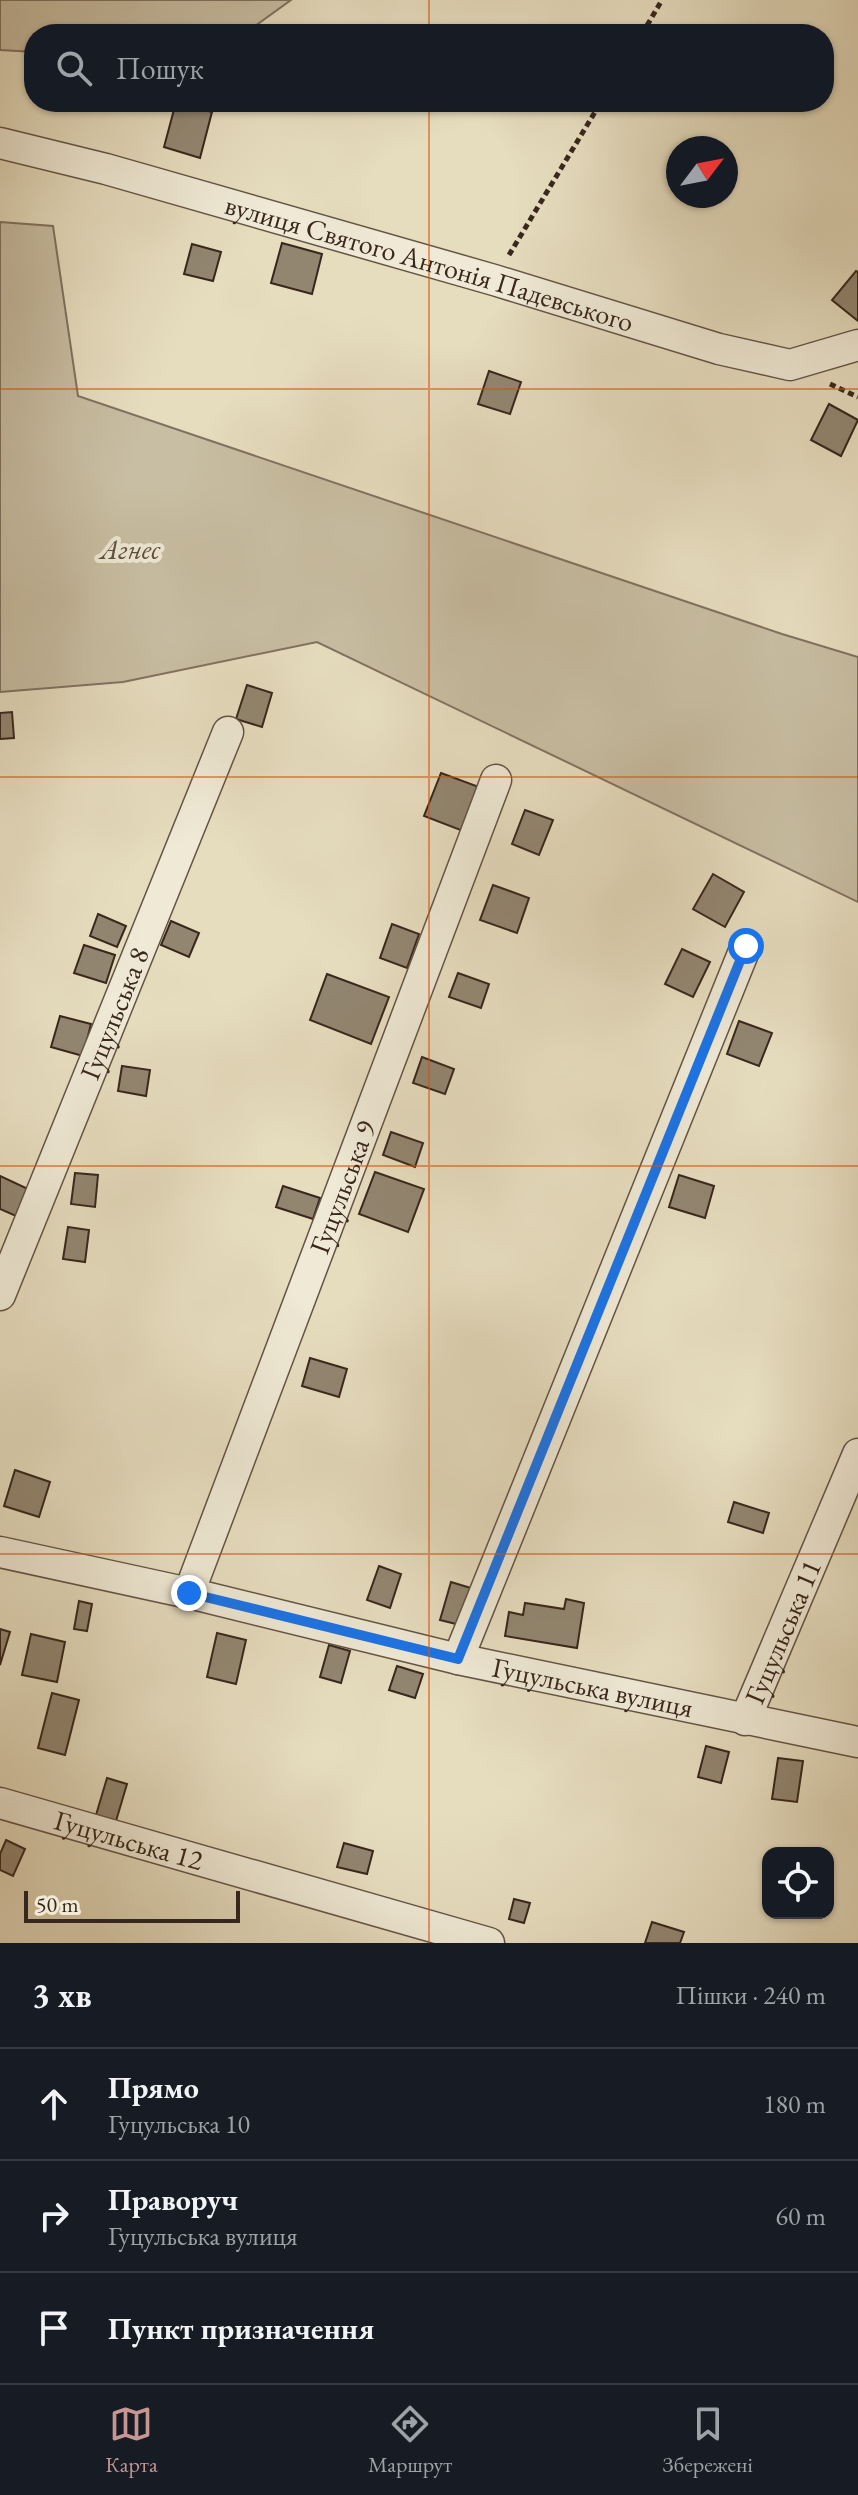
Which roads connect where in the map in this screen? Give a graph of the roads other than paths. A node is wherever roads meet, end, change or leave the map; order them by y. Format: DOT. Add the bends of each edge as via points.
graph roads {
  1 [pos="0,143"];
  2 [pos="858,345"];
  3 [pos="228,732"];
  4 [pos="496,780"];
  5 [pos="746,946"];
  6 [pos="0,1295"];
  7 [pos="858,1454"];
  8 [pos="0,1552"];
  9 [pos="189,1593"];
  10 [pos="458,1659"];
  11 [pos="745,1720"];
  12 [pos="858,1742"];
  13 [pos="0,1803"];
  14 [pos="489,1943"];
  1 -- 2 [label="street, вулиця Святого Антонія Падевського" via="494,280 719,349 790,365"];
  3 -- 6 [label="street, Гуцульська 8"];
  4 -- 9 [label="street, Гуцульська 9"];
  5 -- 10 [label="street"];
  7 -- 11 [label="street, Гуцульська 11"];
  8 -- 9 [label="street, Гуцульська вулиця"];
  9 -- 10 [label="street, Гуцульська вулиця"];
  10 -- 11 [label="street, Гуцульська вулиця"];
  11 -- 12 [label="street, Гуцульська вулиця"];
  13 -- 14 [label="street, Гуцульська 12"];
}
